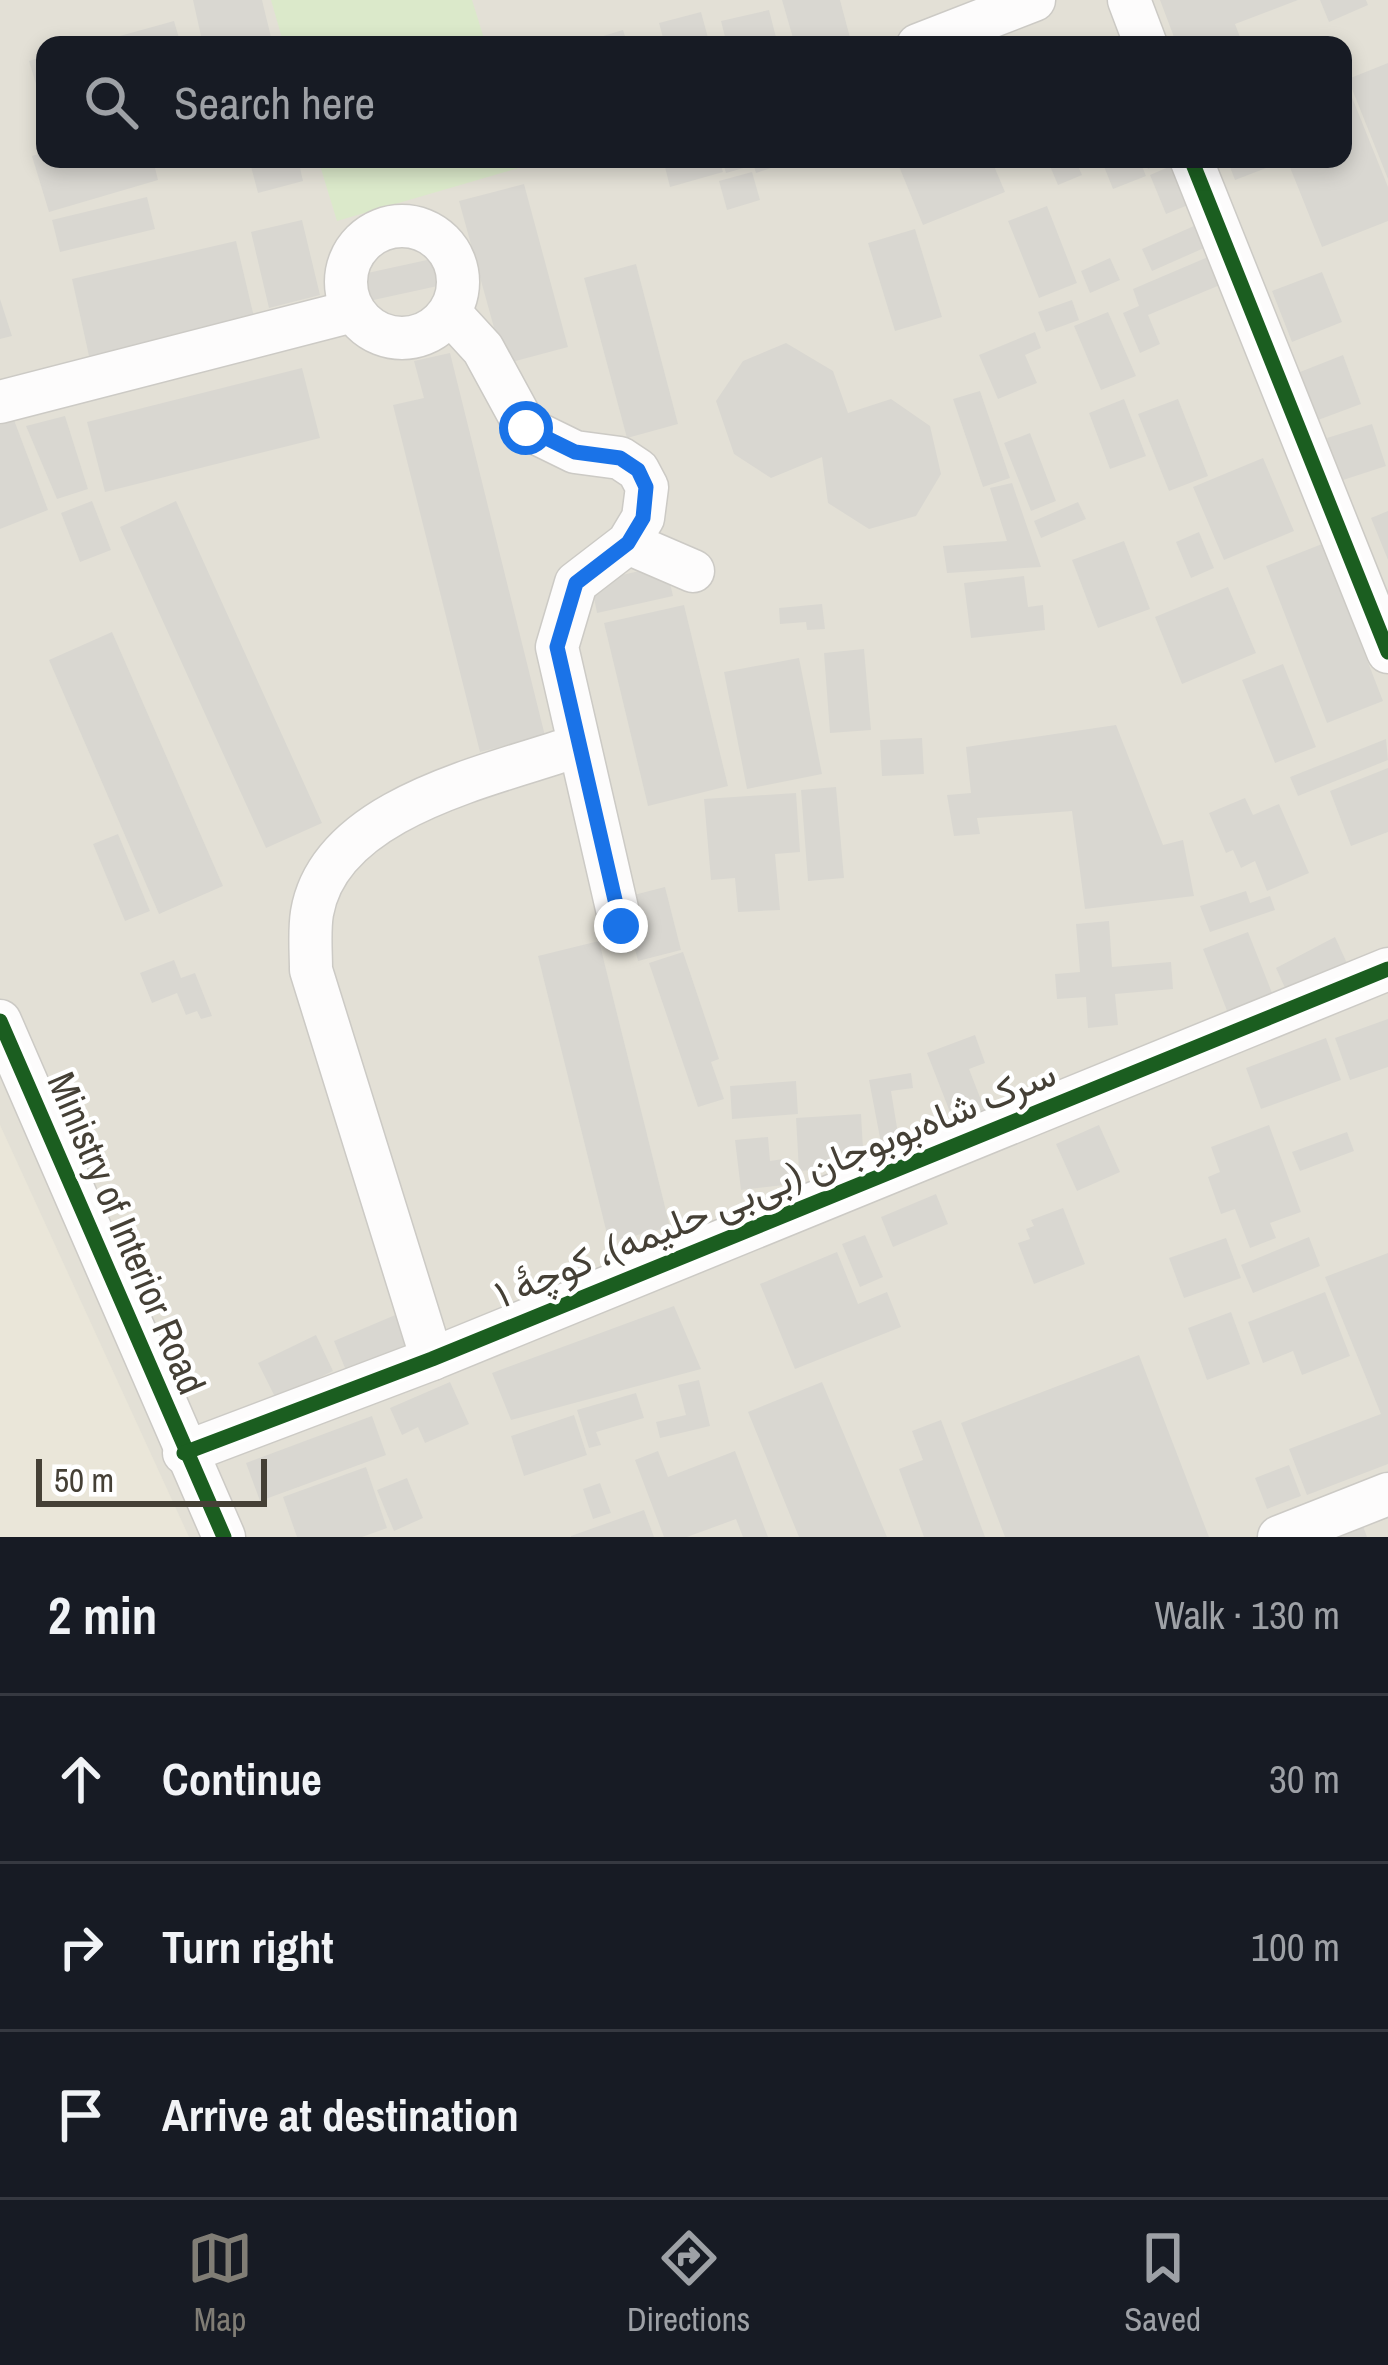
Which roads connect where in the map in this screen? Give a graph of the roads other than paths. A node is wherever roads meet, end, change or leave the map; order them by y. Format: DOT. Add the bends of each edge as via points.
graph roads {
  1 [pos="1034,0"];
  2 [pos="1129,0"];
  3 [pos="941,36"];
  4 [pos="1142,36"];
  5 [pos="1195,168"];
  6 [pos="353,311"];
  7 [pos="450,313"];
  8 [pos="0,402"];
  9 [pos="628,543"];
  10 [pos="693,571"];
  11 [pos="1388,652"];
  12 [pos="577,746"];
  13 [pos="621,926"];
  14 [pos="1388,969"];
  15 [pos="3,1036"];
  16 [pos="432,1359"];
  17 [pos="184,1453"];
  18 [pos="1388,1494"];
  19 [pos="224,1537"];
  20 [pos="1279,1537"];
  1 -- 3 [label="street"];
  2 -- 4 [label="street"];
  5 -- 11 [label="street"];
  6 -- 7 [label="street" via="374,331 401,339 430,332"];
  6 -- 7 [label="street" via="345,278 358,246 386,227 421,227 449,248 460,280"];
  6 -- 8 [label="street"];
  7 -- 9 [label="street" via="483,349 526,428 638,470 646,487 643,518"];
  9 -- 10 [label="street"];
  9 -- 12 [label="street" via="576,583 557,647"];
  12 -- 13 [label="street"];
  12 -- 16 [label="street" via="412,802 344,848 313,910 311,970"];
  14 -- 16 [label="street, سرک شاه‌بوبوجان (بی‌بی حلیمه)، کوچۀ ۱"];
  15 -- 17 [label="street, Ministry of Interior Road"];
  16 -- 17 [label="street, سرک شاه‌بوبوجان (بی‌بی حلیمه)، کوچۀ ۱"];
  17 -- 19 [label="street, Ministry of Interior Road"];
  18 -- 20 [label="street"];
}
